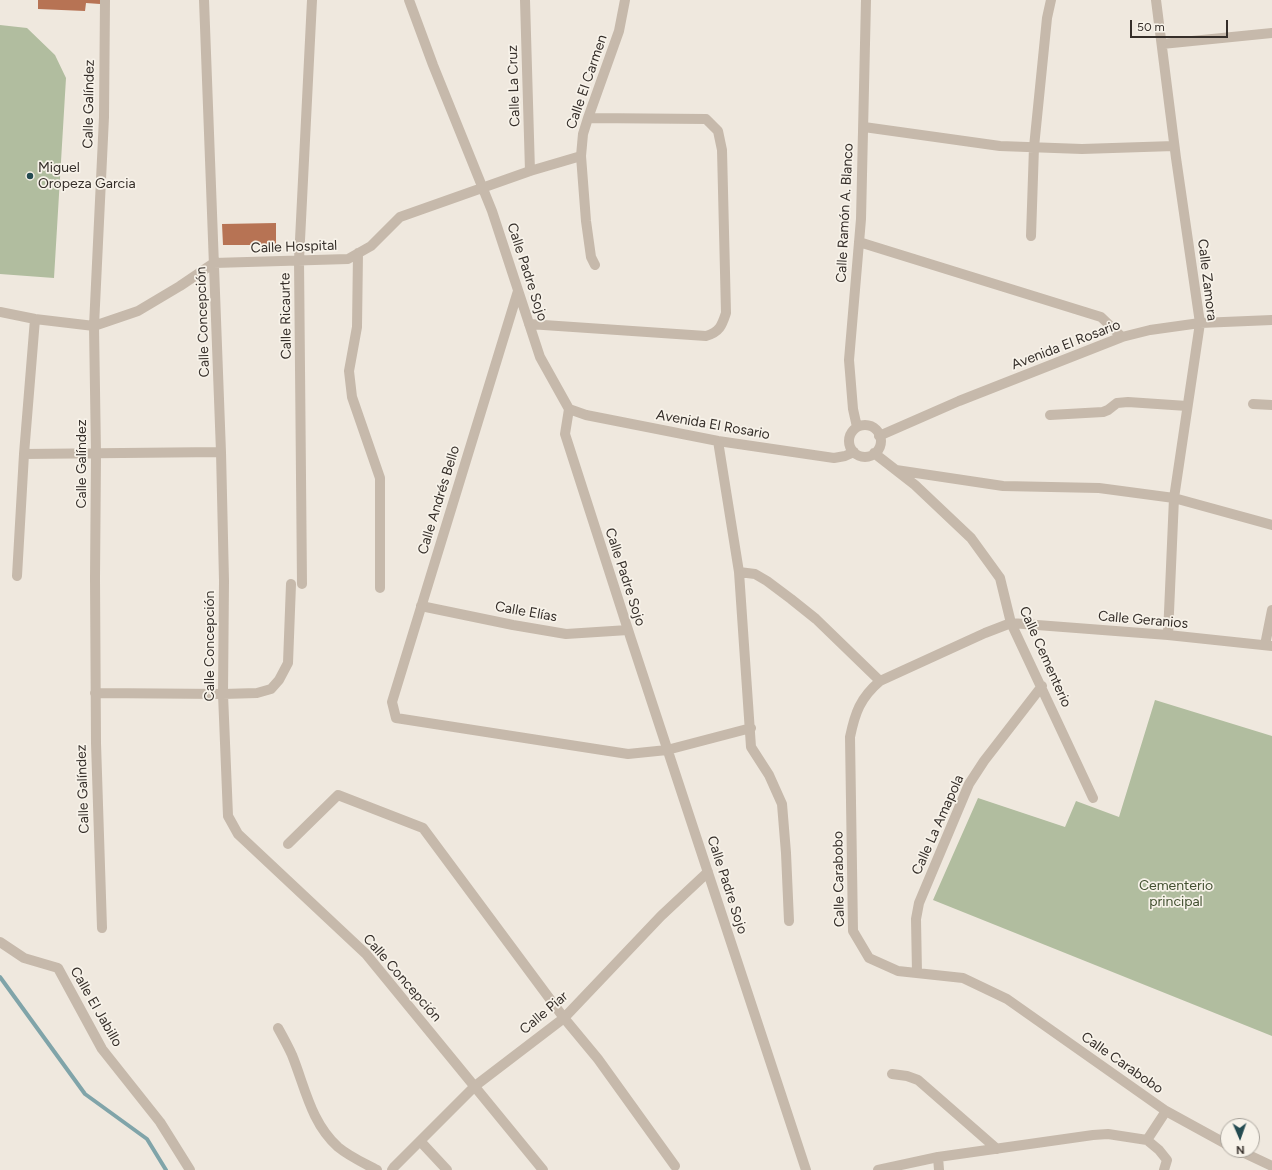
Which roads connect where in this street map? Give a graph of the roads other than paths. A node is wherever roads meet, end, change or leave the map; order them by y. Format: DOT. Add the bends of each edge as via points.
graph roads {
  1 [pos="105,0"];
  2 [pos="204,0"];
  3 [pos="312,0"];
  4 [pos="409,0"];
  5 [pos="525,0"];
  6 [pos="625,0"];
  7 [pos="866,0"];
  8 [pos="1051,0"];
  9 [pos="1156,0"];
  10 [pos="1272,33"];
  11 [pos="1162,44"];
  12 [pos="588,118"];
  13 [pos="864,128"];
  14 [pos="1174,146"];
  15 [pos="1034,147"];
  16 [pos="581,156"];
  17 [pos="530,171"];
  18 [pos="483,188"];
  19 [pos="1031,236"];
  20 [pos="859,242"];
  21 [pos="358,253"];
  22 [pos="299,260"];
  23 [pos="214,263"];
  24 [pos="594,265"];
  25 [pos="518,291"];
  26 [pos="0,312"];
  27 [pos="35,319"];
  28 [pos="1272,320"];
  29 [pos="1200,323"];
  30 [pos="530,324"];
  31 [pos="94,326"];
  32 [pos="1122,337"];
  33 [pos="1254,404"];
  34 [pos="1272,405"];
  35 [pos="1187,406"];
  36 [pos="569,409"];
  37 [pos="1050,415"];
  38 [pos="857,427"];
  39 [pos="879,436"];
  40 [pos="718,441"];
  41 [pos="221,452"];
  42 [pos="854,452"];
  43 [pos="874,453"];
  44 [pos="24,454"];
  45 [pos="96,454"];
  46 [pos="894,469"];
  47 [pos="1174,498"];
  48 [pos="1272,525"];
  49 [pos="739,572"];
  50 [pos="17,576"];
  51 [pos="291,584"];
  52 [pos="302,584"];
  53 [pos="380,588"];
  54 [pos="421,606"];
  55 [pos="1272,610"];
  56 [pos="1011,623"];
  57 [pos="628,630"];
  58 [pos="1168,635"];
  59 [pos="1269,645"];
  60 [pos="880,681"];
  61 [pos="1042,686"];
  62 [pos="95,693"];
  63 [pos="223,694"];
  64 [pos="751,728"];
  65 [pos="667,750"];
  66 [pos="1093,798"];
  67 [pos="288,844"];
  68 [pos="708,872"];
  69 [pos="789,921"];
  70 [pos="102,928"];
  71 [pos="0,942"];
  72 [pos="917,973"];
  73 [pos="564,1018"];
  74 [pos="278,1028"];
  75 [pos="892,1074"];
  76 [pos="475,1086"];
  77 [pos="1166,1111"];
  78 [pos="1147,1140"];
  79 [pos="420,1141"];
  80 [pos="1220,1141"];
  81 [pos="997,1149"];
  82 [pos="938,1157"];
  83 [pos="1255,1158"];
  84 [pos="675,1166"];
  85 [pos="1272,1166"];
  86 [pos="190,1170"];
  87 [pos="377,1170"];
  88 [pos="392,1170"];
  89 [pos="447,1170"];
  90 [pos="543,1170"];
  91 [pos="806,1170"];
  92 [pos="878,1170"];
  93 [pos="939,1170"];
  94 [pos="1164,1170"];
  1 -- 31 [label="street, Calle Galíndez" via="104,117"];
  2 -- 23 [label="street, Calle Concepción"];
  3 -- 22 [label="street, Calle Ricaurte"];
  4 -- 18 [label="street, Calle Padre Sojo"];
  5 -- 17 [label="street, Calle La Cruz"];
  6 -- 12 [label="street, Calle El Carmen" via="619,31"];
  7 -- 13 [label="street, Calle Ramón A. Blanco"];
  8 -- 15 [label="street"];
  9 -- 11 [label="street, Calle Zamora"];
  10 -- 11 [label="street"];
  11 -- 14 [label="street, Calle Zamora"];
  12 -- 16 [label="street, Calle El Carmen" via="583,134"];
  12 -- 30 [label="street" via="706,119 718,131 722,150 726,312 722,324 715,333 706,336"];
  13 -- 15 [label="street" via="1000,146"];
  13 -- 20 [label="street, Calle Ramón A. Blanco"];
  14 -- 15 [label="street" via="1082,149"];
  14 -- 29 [label="street, Calle Zamora"];
  15 -- 19 [label="street"];
  16 -- 17 [label="street, Calle Hospital"];
  16 -- 24 [label="street, Calle El Carmen" via="586,221"];
  17 -- 18 [label="street, Calle Hospital"];
  18 -- 21 [label="street, Calle Hospital" via="400,217 371,246"];
  18 -- 25 [label="street, Calle Padre Sojo"];
  20 -- 32 [label="street" via="1101,317"];
  20 -- 38 [label="street, Calle Ramón A. Blanco" via="849,360"];
  21 -- 22 [label="street, Calle Hospital" via="348,259"];
  21 -- 53 [label="street" via="357,327 349,371 352,397 380,478"];
  22 -- 23 [label="street, Calle Hospital"];
  22 -- 52 [label="street, Calle Ricaurte"];
  23 -- 31 [label="street" via="138,311"];
  23 -- 41 [label="street, Calle Concepción"];
  25 -- 30 [label="street, Calle Padre Sojo"];
  25 -- 54 [label="street, Calle Andrés Bello"];
  26 -- 27 [label="street"];
  27 -- 31 [label="street"];
  27 -- 44 [label="street"];
  28 -- 29 [label="street, Avenida El Rosario"];
  29 -- 32 [label="street, Avenida El Rosario"];
  29 -- 35 [label="street, Calle Zamora"];
  30 -- 36 [label="street, Calle Padre Sojo" via="540,358"];
  31 -- 45 [label="street, Calle Galíndez"];
  32 -- 39 [label="street, Avenida El Rosario" via="959,401"];
  33 -- 34 [label="street"];
  35 -- 37 [label="street" via="1128,402 1117,404 1102,412"];
  35 -- 47 [label="street, Calle Zamora"];
  36 -- 40 [label="street, Avenida El Rosario" via="586,415"];
  36 -- 57 [label="street, Calle Padre Sojo" via="565,434"];
  38 -- 39 [label="street" via="871,426"];
  38 -- 42 [label="street" via="849,438"];
  39 -- 43 [label="street" via="879,447"];
  40 -- 42 [label="street, Avenida El Rosario" via="834,458"];
  40 -- 49 [label="street"];
  41 -- 45 [label="street"];
  41 -- 63 [label="street, Calle Concepción"];
  42 -- 43 [label="street, Avenida El Rosario" via="863,456"];
  43 -- 46 [label="street, Calle Cementerio"];
  44 -- 45 [label="street"];
  44 -- 50 [label="street"];
  45 -- 62 [label="street, Calle Galíndez"];
  46 -- 47 [label="street" via="1003,486 1099,488"];
  46 -- 56 [label="street, Calle Cementerio" via="971,538 1000,578"];
  47 -- 48 [label="street"];
  47 -- 58 [label="street, Calle Zamora"];
  49 -- 60 [label="street" via="755,574 791,598"];
  49 -- 64 [label="street"];
  51 -- 63 [label="street" via="288,663 279,680 271,689 257,693"];
  54 -- 57 [label="street, Calle Elías" via="566,634"];
  54 -- 65 [label="street, Calle Andrés Bello" via="392,702 396,718 628,754"];
  55 -- 59 [label="street"];
  56 -- 58 [label="street, Calle Geranios"];
  56 -- 60 [label="street, Calle Carabobo"];
  56 -- 61 [label="street, Calle Cementerio"];
  57 -- 65 [label="street, Calle Padre Sojo"];
  58 -- 59 [label="street, Calle Geranios"];
  60 -- 72 [label="street, Calle Carabobo" via="869,690 858,709 850,737 853,931 869,958 898,971"];
  61 -- 66 [label="street, Calle Cementerio"];
  61 -- 72 [label="street, Calle La Amapola" via="969,784 920,903 916,919"];
  62 -- 63 [label="street"];
  62 -- 70 [label="street, Calle Galíndez"];
  63 -- 76 [label="street, Calle Concepción" via="228,816 238,834 366,954"];
  64 -- 65 [label="street"];
  64 -- 69 [label="street" via="751,747 769,775 782,804"];
  65 -- 68 [label="street, Calle Padre Sojo"];
  67 -- 73 [label="street" via="338,795 423,828"];
  68 -- 73 [label="street, Calle Piar" via="661,916"];
  68 -- 91 [label="street, Calle Padre Sojo"];
  71 -- 86 [label="street, Calle El Jabillo" via="24,958 58,968 102,1049 160,1122"];
  72 -- 77 [label="street, Calle Carabobo" via="962,978 1007,999"];
  73 -- 76 [label="street, Calle Piar"];
  73 -- 84 [label="street" via="598,1059"];
  74 -- 87 [label="street" via="292,1054 313,1113 326,1134 349,1155"];
  75 -- 81 [label="street" via="918,1080"];
  76 -- 79 [label="street, Calle Piar"];
  76 -- 90 [label="street, Calle Concepción"];
  77 -- 78 [label="street"];
  77 -- 80 [label="street, Calle Carabobo"];
  78 -- 81 [label="street" via="1108,1134"];
  78 -- 94 [label="street" via="1167,1160"];
  79 -- 88 [label="street, Calle Piar"];
  79 -- 89 [label="street"];
  81 -- 82 [label="street"];
  82 -- 92 [label="street"];
  82 -- 93 [label="street"];
  83 -- 85 [label="street"];
}
